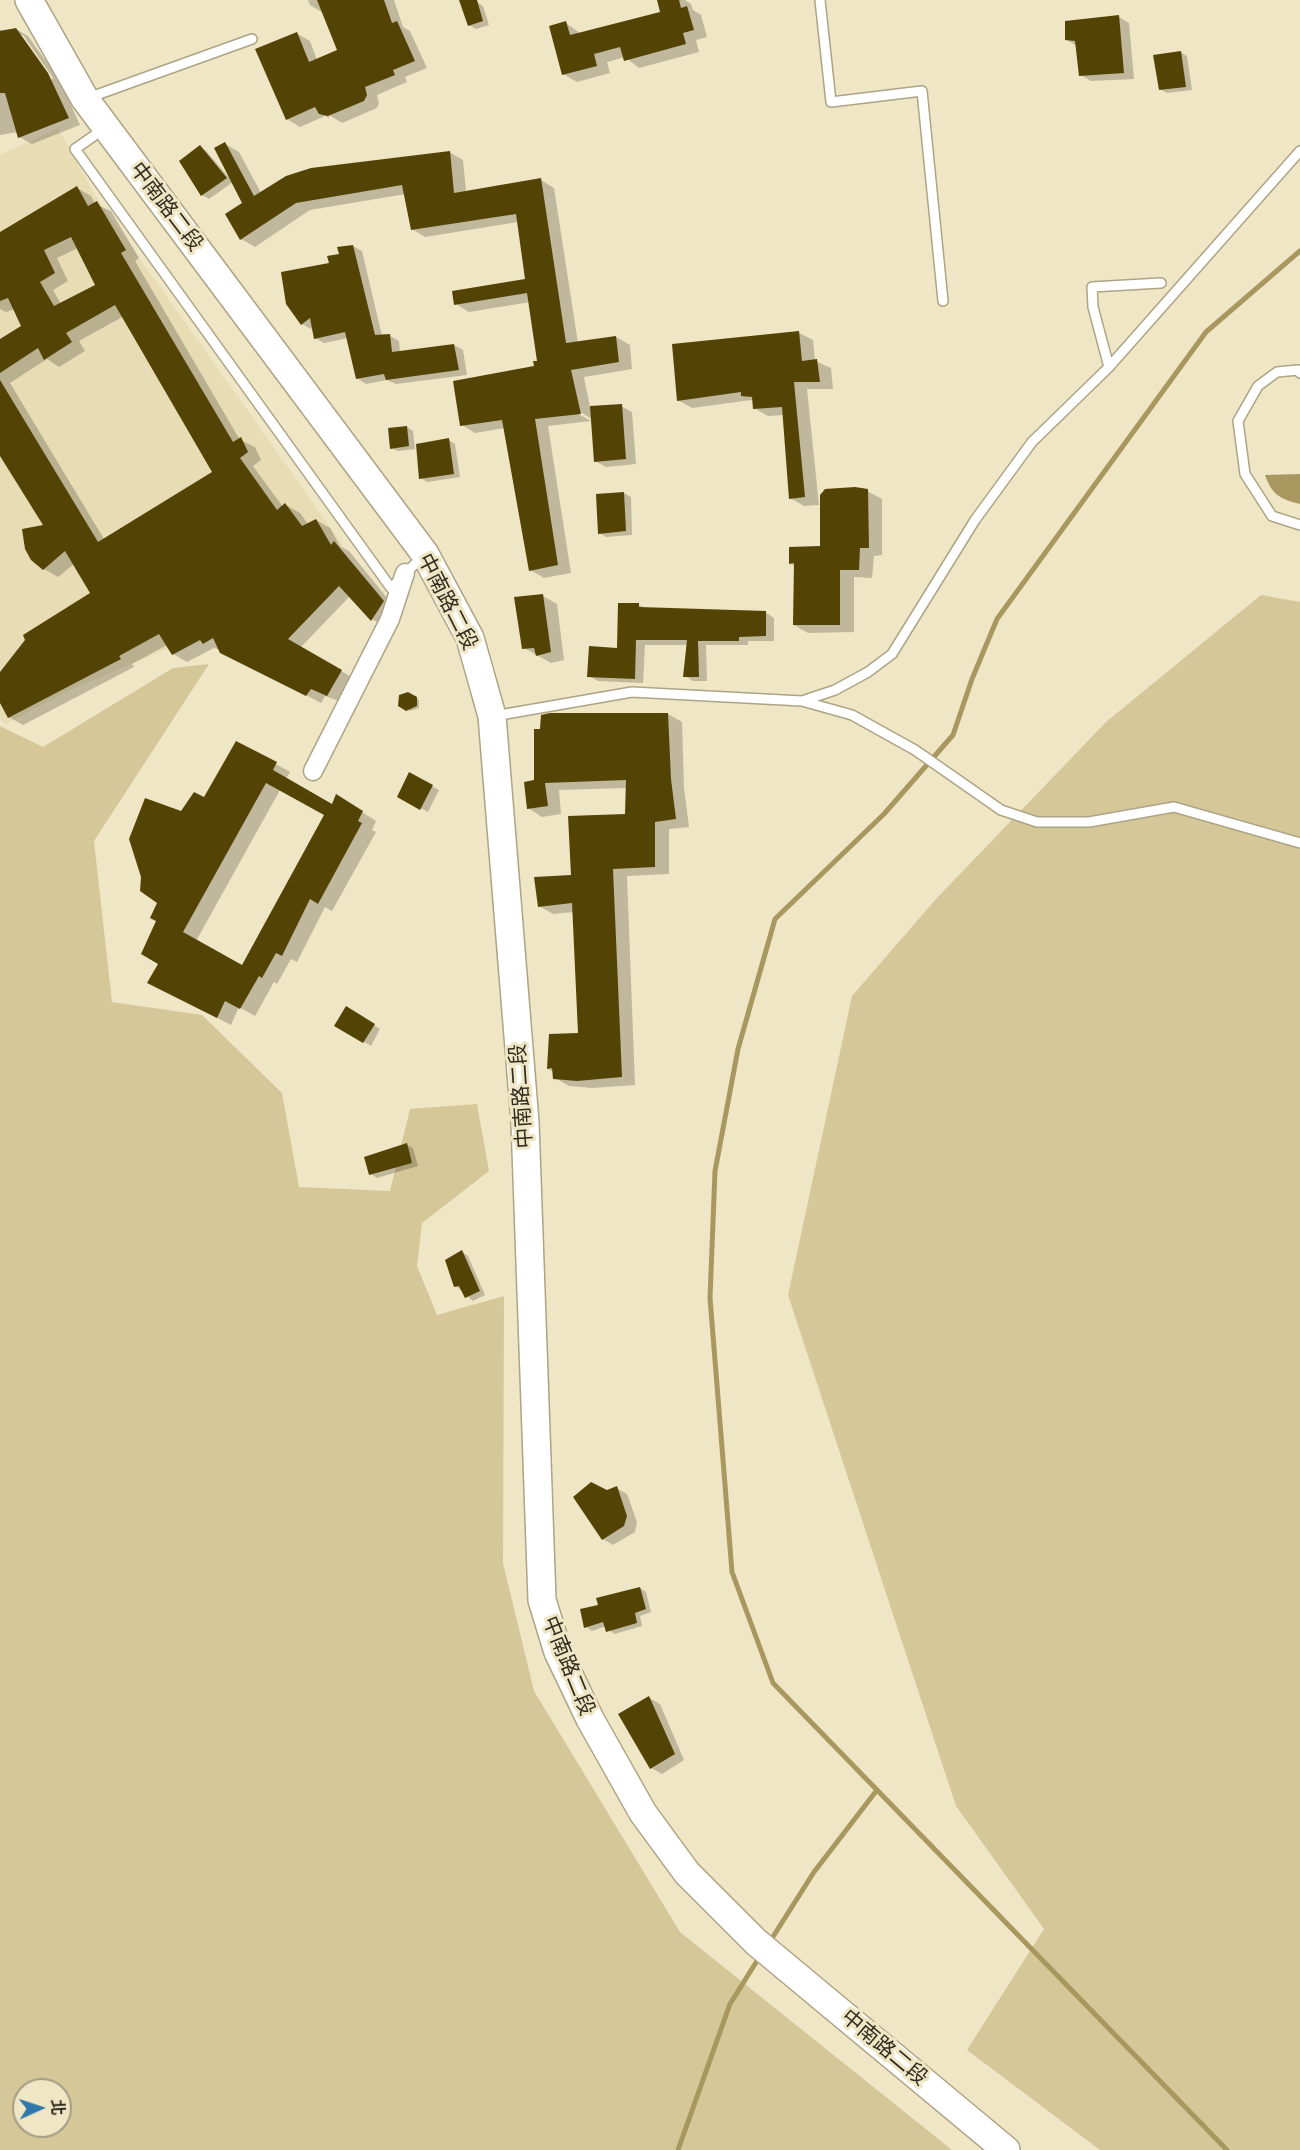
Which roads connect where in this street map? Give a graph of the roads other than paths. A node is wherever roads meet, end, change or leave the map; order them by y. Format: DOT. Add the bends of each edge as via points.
graph roads {
  1 [pos="29,0"];
  2 [pos="820,0"];
  3 [pos="252,39"];
  4 [pos="85,99"];
  5 [pos="106,127"];
  6 [pos="1300,151"];
  7 [pos="1161,283"];
  8 [pos="943,301"];
  9 [pos="1109,367"];
  10 [pos="1300,373"];
  11 [pos="1300,525"];
  12 [pos="424,554"];
  13 [pos="405,573"];
  14 [pos="802,701"];
  15 [pos="492,716"];
  16 [pos="313,771"];
  17 [pos="1300,843"];
  18 [pos="1006,2150"];
  1 -- 4 [label="main road, 中南路二段"];
  2 -- 8 [label="lane" via="831,102 922,92"];
  3 -- 4 [label="lane"];
  4 -- 5 [label="main road, 中南路二段"];
  5 -- 12 [label="main road, 中南路二段"];
  5 -- 13 [label="lane" via="75,149 391,588"];
  6 -- 9 [label="lane"];
  7 -- 9 [label="lane" via="1092,287 1093,307"];
  9 -- 14 [label="lane" via="1032,442 975,519 892,654 835,690"];
  10 -- 11 [label="lane" via="1277,372 1267,379 1258,386 1238,421 1245,474 1272,516"];
  12 -- 13 [label="lane"];
  12 -- 15 [label="main road, 中南路二段" via="470,638"];
  13 -- 16 [label="street" via="390,619"];
  14 -- 15 [label="lane" via="632,692"];
  14 -- 17 [label="lane" via="852,715 915,750 1001,810 1037,822 1089,822 1174,807"];
  15 -- 18 [label="main road, 中南路二段" via="525,1122 542,1600 558,1652 643,1813 687,1873 756,1942"];
}
